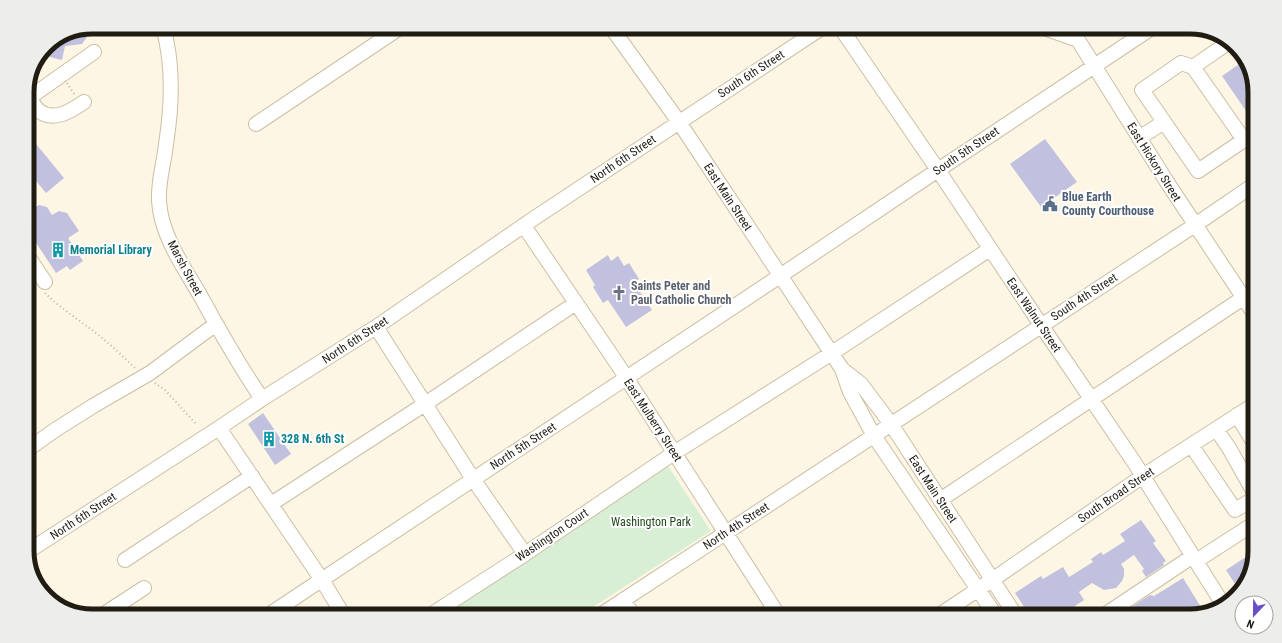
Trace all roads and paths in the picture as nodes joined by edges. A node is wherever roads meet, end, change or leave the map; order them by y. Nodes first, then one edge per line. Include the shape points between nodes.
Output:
1 (165, 34) edge
2 (388, 34) edge
3 (616, 34) edge
4 (812, 34) edge
5 (845, 34) edge
6 (1080, 34) edge
7 (1142, 34) edge
8 (1224, 45) edge
9 (94, 52) dead end
10 (1094, 66) junction
11 (1193, 67) junction
12 (62, 75) junction
13 (34, 94) edge
14 (84, 102) joint
15 (34, 104) edge
16 (679, 122) junction
17 (1164, 122) junction
18 (256, 124) dead end
19 (1139, 138) junction
20 (938, 170) junction
21 (1248, 189) edge
22 (1194, 225) junction
23 (524, 226) junction
24 (990, 249) junction
25 (34, 268) edge
26 (780, 276) junction
27 (44, 286) joint
28 (1248, 293) edge
29 (1248, 295) edge
30 (576, 303) junction
31 (216, 324) junction
32 (1041, 325) junction
33 (376, 327) junction
34 (832, 353) junction
35 (842, 369) junction
36 (145, 376) junction
37 (626, 378) junction
38 (262, 399) junction
39 (1091, 399) junction
40 (425, 404) junction
41 (1248, 408) edge
42 (1237, 415) junction
43 (891, 424) junction
44 (197, 426) dead end
45 (219, 428) junction
46 (1216, 429) junction
47 (1248, 433) edge
48 (874, 436) junction
49 (34, 445) edge
50 (1191, 445) junction
51 (674, 453) junction
52 (252, 476) junction
53 (1143, 476) junction
54 (473, 479) junction
55 (1248, 482) edge
56 (940, 500) junction
57 (1248, 502) edge
58 (271, 504) junction
59 (1248, 527) edge
60 (726, 533) junction
61 (34, 547) edge
62 (525, 554) junction
63 (1195, 559) junction
64 (125, 560) dead end
65 (322, 580) junction
66 (992, 580) junction
67 (144, 588) dead end
68 (978, 589) junction
69 (623, 600) junction
70 (1220, 600) edge
71 (112, 609) edge
72 (277, 609) edge
73 (337, 609) edge
74 (440, 609) edge
75 (610, 609) edge
76 (629, 609) edge
77 (774, 609) edge
78 (948, 609) edge
79 (991, 609) edge
80 (1011, 609) edge
81 (1119, 609) edge

1 - 31 street, Marsh Street via 170,68 171,104 159,182 160,203 171,243
2 - 18 street
3 - 16 street, East Main Street
4 - 16 street, South 6th Street
5 - 20 street, East Walnut Street
6 - 10 street, East Hickory Street
7 - 10 street, South 5th Street
8 - 11 street
9 - 12 street
10 - 19 street, East Hickory Street
10 - 20 street, South 5th Street
11 - 17 street via 1181,63 1142,90
11 - 17 street via 1244,140 1198,171
12 - 13 street
12 - 14 path via 74,94 78,94
14 - 15 street via 72,111 58,116 40,111
16 - 23 street, North 6th Street
16 - 26 street, East Main Street
17 - 19 street
19 - 22 street, East Hickory Street
20 - 24 street, East Walnut Street
20 - 26 street, South 5th Street
21 - 22 street, South 4th Street
22 - 28 street, East Hickory Street
22 - 32 street, South 4th Street
23 - 30 street, East Mulberry Street
23 - 33 street, North 6th Street
24 - 32 street, East Walnut Street
24 - 34 street, Washington Court
25 - 27 street
26 - 34 street, East Main Street
26 - 37 street, North 5th Street
27 - 36 path via 51,299 108,343
29 - 39 street
30 - 37 street, East Mulberry Street
30 - 40 street
31 - 36 street
31 - 38 street, Marsh Street
32 - 39 street, East Walnut Street
32 - 43 street, South 4th Street
33 - 38 street, North 6th Street
33 - 40 street
34 - 35 street, East Main Street
34 - 51 street, Washington Court
35 - 43 street, East Main Street via 861,384
35 - 48 street, East Main Street via 850,392
36 - 44 path via 165,390
36 - 49 street
37 - 51 street, East Mulberry Street
37 - 54 street, North 5th Street
38 - 45 street, North 6th Street
39 - 53 street, East Walnut Street
39 - 56 street
40 - 54 street
40 - 58 street
41 - 42 street, South Broad Street
42 - 46 street, South Broad Street
42 - 47 street
43 - 48 street, South 4th Street
43 - 56 street, East Main Street
45 - 52 street
45 - 61 street, North 6th Street
46 - 50 street, South Broad Street
46 - 55 street
48 - 60 street, North 4th Street
48 - 68 street, East Main Street
50 - 53 street, South Broad Street
50 - 57 street via 1235,510
51 - 60 street, East Mulberry Street
51 - 62 street, Washington Court
52 - 58 street
52 - 64 street
53 - 63 street, East Walnut Street
53 - 66 street, South Broad Street
54 - 62 street
54 - 65 street, North 5th Street
56 - 66 street, East Main Street
58 - 65 street
59 - 63 street
60 - 69 street, North 4th Street
60 - 77 street, East Mulberry Street
62 - 74 street, Washington Court
63 - 70 street, East Walnut Street
63 - 81 street
65 - 72 street, North 5th Street
65 - 73 street
66 - 68 street, South Broad Street
66 - 80 street, East Main Street
67 - 71 street
68 - 78 street, South Broad Street
68 - 79 street, East Main Street
69 - 75 street, North 4th Street
69 - 76 street

